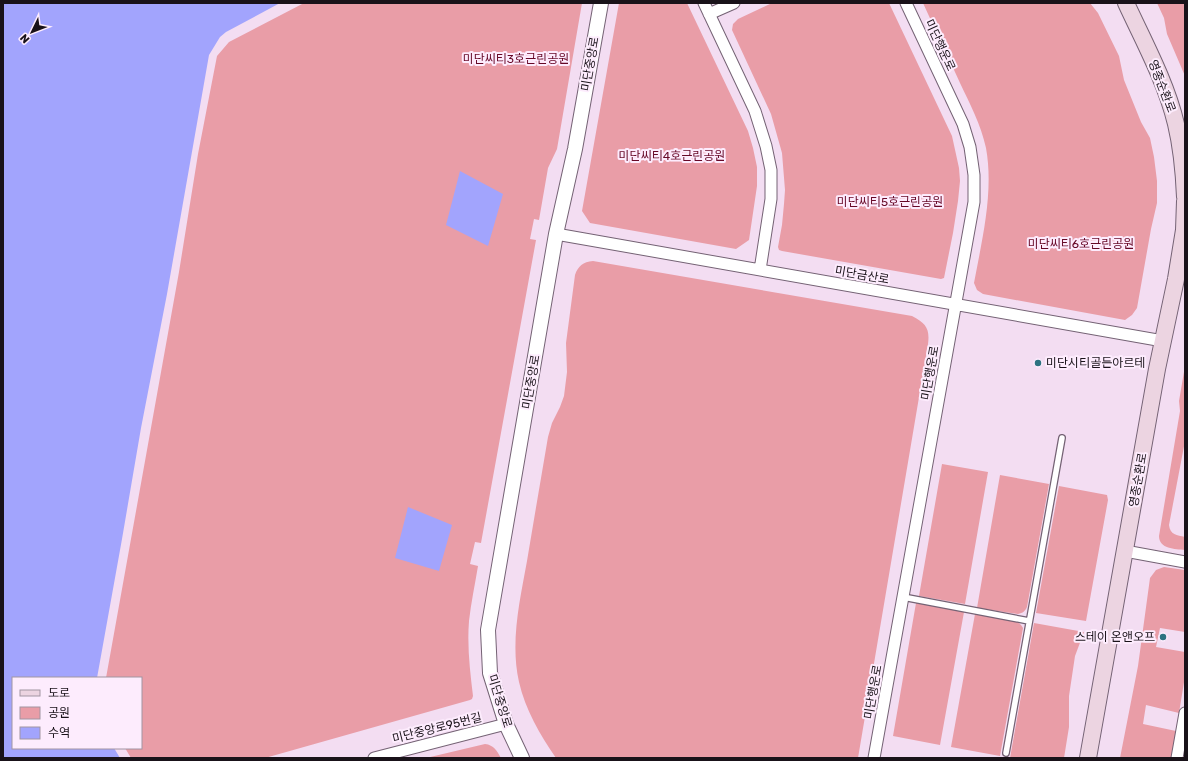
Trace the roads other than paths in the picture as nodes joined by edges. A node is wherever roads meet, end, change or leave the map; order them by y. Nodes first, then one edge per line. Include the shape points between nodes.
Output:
1 (601, 3) edge
2 (704, 3) edge
3 (734, 3) edge
4 (906, 3) edge
5 (1126, 3) edge
6 (709, 14) junction
7 (1185, 197) edge
8 (1185, 201) edge
9 (556, 234) junction
10 (760, 270) junction
11 (955, 305) junction
12 (1163, 341) junction
13 (1062, 438) dead end
14 (1125, 551) junction
15 (1185, 562) edge
16 (902, 598) junction
17 (1029, 621) junction
18 (1185, 716) edge
19 (506, 724) junction
20 (1006, 753) dead end
21 (374, 758) edge
22 (522, 758) edge
23 (874, 758) edge
24 (1088, 758) edge
25 (1177, 758) edge

1 - 9 street, 미단중앙로 via 576,149
2 - 6 street
3 - 6 street
4 - 11 street, 미단행운로 via 963,124 970,147 974,202
5 - 7 main road, 영종순환로 via 1158,72 1176,123 1184,168
6 - 10 street via 755,112 768,154 771,198
8 - 12 main road, 영종순환로 via 1184,230
9 - 10 street, 미단금산로
9 - 19 street, 미단중앙로 via 488,630 490,673
10 - 11 street, 미단금산로
11 - 12 street, 미단금산로
11 - 16 street, 미단행운로
12 - 14 main road, 영종순환로
13 - 17 lane
14 - 15 street
14 - 24 main road, 영종순환로
16 - 17 lane
16 - 23 street, 미단행운로
17 - 20 lane
18 - 25 street
19 - 21 street, 미단중앙로95번길
19 - 22 street, 미단중앙로

